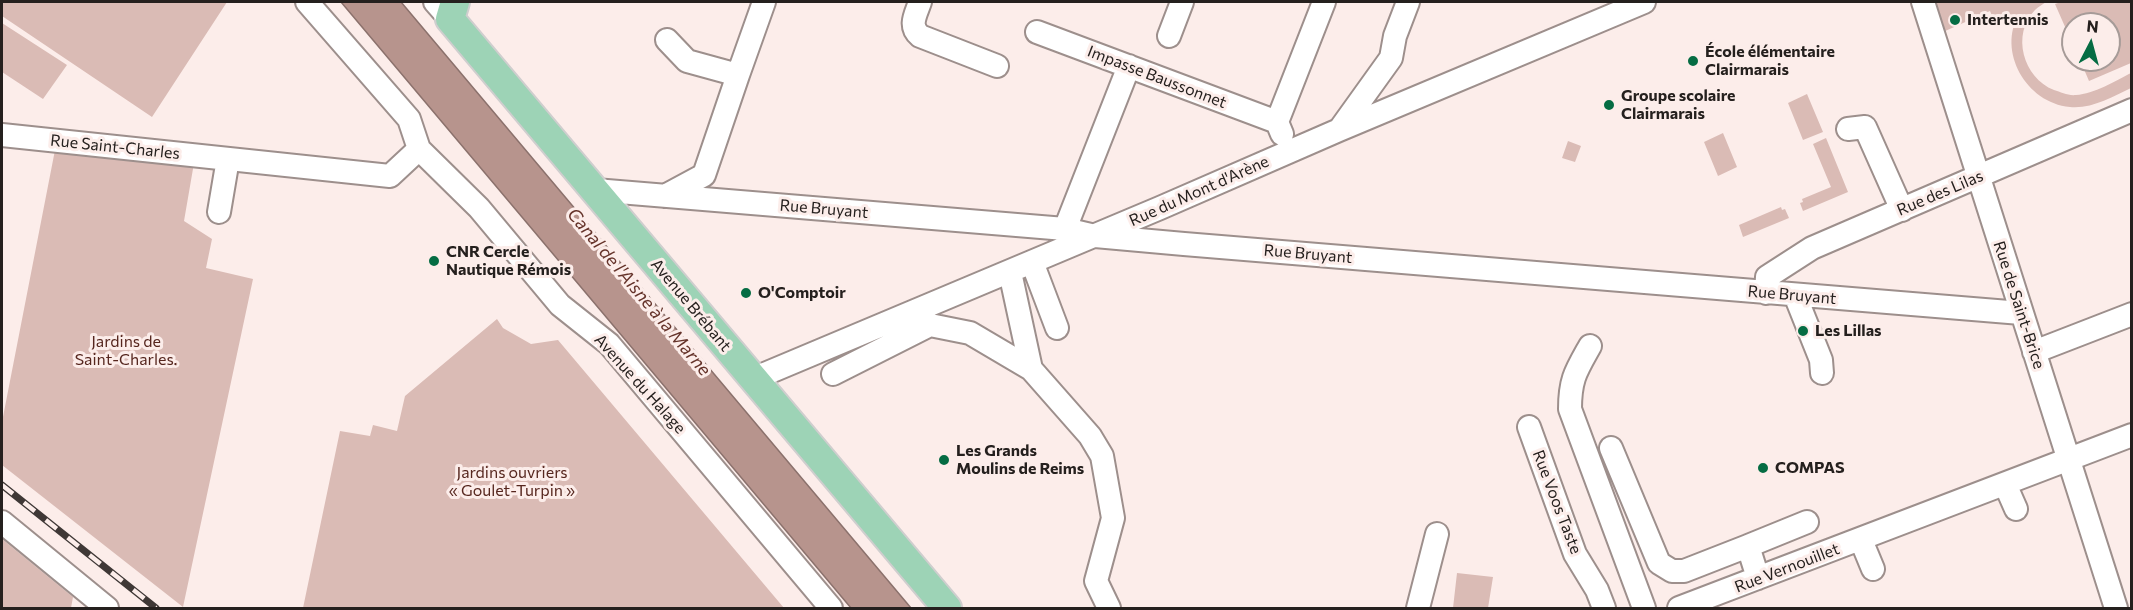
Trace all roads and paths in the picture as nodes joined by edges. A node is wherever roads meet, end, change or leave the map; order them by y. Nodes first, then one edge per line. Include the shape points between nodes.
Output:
1 (307, 2) edge
2 (764, 2) edge
3 (920, 2) edge
4 (1182, 2) edge
5 (1324, 2) edge
6 (1408, 2) edge
7 (1923, 2) edge
8 (1634, 3) edge
9 (447, 7) edge
10 (1037, 32) dead end
11 (1169, 36) dead end
12 (667, 40) dead end
13 (997, 66) dead end
14 (1129, 66) junction
15 (738, 75) junction
16 (2132, 110) edge
17 (1277, 122) junction
18 (1848, 129) dead end
19 (1339, 130) junction
20 (2, 135) edge
21 (427, 150) junction
22 (1289, 152) junction
23 (228, 159) junction
24 (1978, 177) junction
25 (595, 190) junction
26 (665, 196) junction
27 (1160, 208) junction
28 (1902, 210) junction
29 (219, 212) dead end
30 (1065, 229) junction
31 (1095, 236) junction
32 (1184, 244) junction
33 (1032, 262) junction
34 (1010, 272) junction
35 (1766, 293) junction
36 (1795, 295) junction
37 (2021, 313) junction
38 (2132, 314) edge
39 (1057, 328) dead end
40 (1590, 346) dead end
41 (2034, 352) junction
42 (1030, 369) junction
43 (1822, 373) dead end
44 (833, 374) dead end
45 (753, 379) junction
46 (1529, 427) dead end
47 (2132, 435) edge
48 (1611, 448) dead end
49 (2070, 460) junction
50 (2005, 484) junction
51 (2016, 509) dead end
52 (2, 522) edge
53 (1807, 522) dead end
54 (1437, 534) dead end
55 (1861, 540) junction
56 (1748, 546) junction
57 (1873, 569) dead end
58 (1758, 578) junction
59 (107, 609) edge
60 (831, 609) edge
61 (947, 609) edge
62 (1109, 609) edge
63 (1418, 609) edge
64 (1604, 609) edge
65 (1644, 609) edge
66 (1679, 609) edge
67 (2116, 609) edge

1 - 21 street, Avenue du Halage via 409,119
2 - 15 street
3 - 13 street via 913,23 915,32
4 - 11 street
5 - 17 street
6 - 19 street via 1391,58
7 - 24 street, Rue de Saint-Brice
8 - 19 street, Rue du Mont d'Arène
9 - 25 main road, Avenue Brébant
10 - 14 street, Impasse Baussonnet
12 - 15 street via 687,61
14 - 17 street, Impasse Baussonnet
14 - 30 street
15 - 26 street via 704,175
16 - 24 street, Rue des Lilas
17 - 22 street
18 - 28 street via 1865,127
19 - 22 street, Rue du Mont d'Arène
20 - 23 street, Rue Saint-Charles
21 - 23 street, Rue Saint-Charles via 390,176
21 - 60 street, Avenue du Halage via 560,305 609,344
22 - 27 street, Rue du Mont d'Arène
23 - 29 street
24 - 28 street, Rue des Lilas
24 - 37 street, Rue de Saint-Brice
25 - 26 street, Rue Bruyant
25 - 45 main road, Avenue Brébant
26 - 30 street, Rue Bruyant
27 - 31 street, Rue du Mont d'Arène
27 - 32 street
28 - 35 street, Rue des Lilas via 1812,248 1767,277
30 - 31 street, Rue Bruyant
31 - 32 street, Rue Bruyant
31 - 33 street, Rue du Mont d'Arène
32 - 35 street, Rue Bruyant
33 - 34 street, Rue du Mont d'Arène
33 - 39 street
34 - 42 street
34 - 45 street, Rue du Mont d'Arène
35 - 36 street, Rue Bruyant
36 - 37 street, Rue Bruyant
36 - 43 street via 1821,360
37 - 41 street, Rue de Saint-Brice
38 - 41 street
40 - 65 street via 1572,378 1570,409
41 - 49 street, Rue de Saint-Brice
42 - 44 street via 970,333 930,325
42 - 62 street via 1090,436 1102,456 1113,518 1096,581
45 - 61 main road, Avenue Brébant
46 - 64 street, Rue Voos Taste via 1575,554
47 - 49 street, Rue Vernouillet
48 - 56 street via 1659,563 1672,571 1684,571
49 - 50 street, Rue Vernouillet
49 - 67 street, Rue de Saint-Brice
50 - 51 street
50 - 55 street, Rue Vernouillet
52 - 59 street
53 - 56 street
54 - 63 street
55 - 57 street, Rue Vernouillet
55 - 58 street, Rue Vernouillet
56 - 58 street
58 - 66 street, Rue Vernouillet

